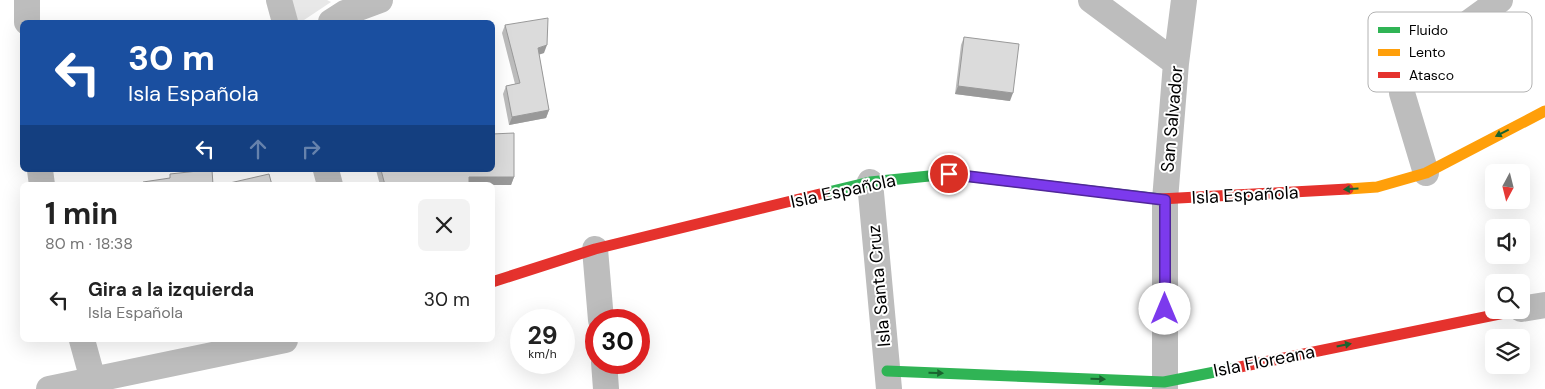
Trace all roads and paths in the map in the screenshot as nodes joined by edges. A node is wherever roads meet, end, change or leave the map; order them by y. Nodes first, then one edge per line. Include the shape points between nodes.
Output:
1 (27, 0) edge
2 (279, 0) edge
3 (380, 0) edge
4 (1092, 0) edge
5 (1184, 0) edge
6 (1500, 0) edge
7 (1483, 12) edge
8 (27, 20) edge
9 (284, 20) edge
10 (334, 20) edge
11 (1176, 63) junction
12 (1402, 92) edge
13 (1545, 111) edge
14 (1426, 173) junction
15 (870, 182) junction
16 (1165, 200) junction
17 (595, 249) junction
18 (495, 281) edge
19 (1545, 305) edge
20 (1530, 308) edge
21 (600, 309) edge
22 (1485, 317) edge
23 (83, 342) edge
24 (275, 342) edge
25 (605, 374) edge
26 (93, 380) junction
27 (888, 380) edge
28 (1165, 385) edge
29 (50, 389) edge
30 (606, 389) edge

1 - 8 street
2 - 9 street
3 - 10 street
4 - 11 street
5 - 11 street, San Salvador
6 - 7 street
11 - 16 street, San Salvador
12 - 14 street
13 -> 14 street, Isla Española
14 -> 16 street, Isla Española via 1376,187
15 - 16 street, Isla Española via 949,174
15 - 17 street, Isla Española
15 - 27 street, Isla Santa Cruz
16 - 28 street, San Salvador
17 - 18 street, Isla Española
17 - 21 street
19 - 20 street, Isla Floreana
28 -> 22 street, Isla Floreana
23 - 26 street
24 - 26 street
25 - 30 street
26 - 29 street
27 -> 28 street, Isla Floreana

